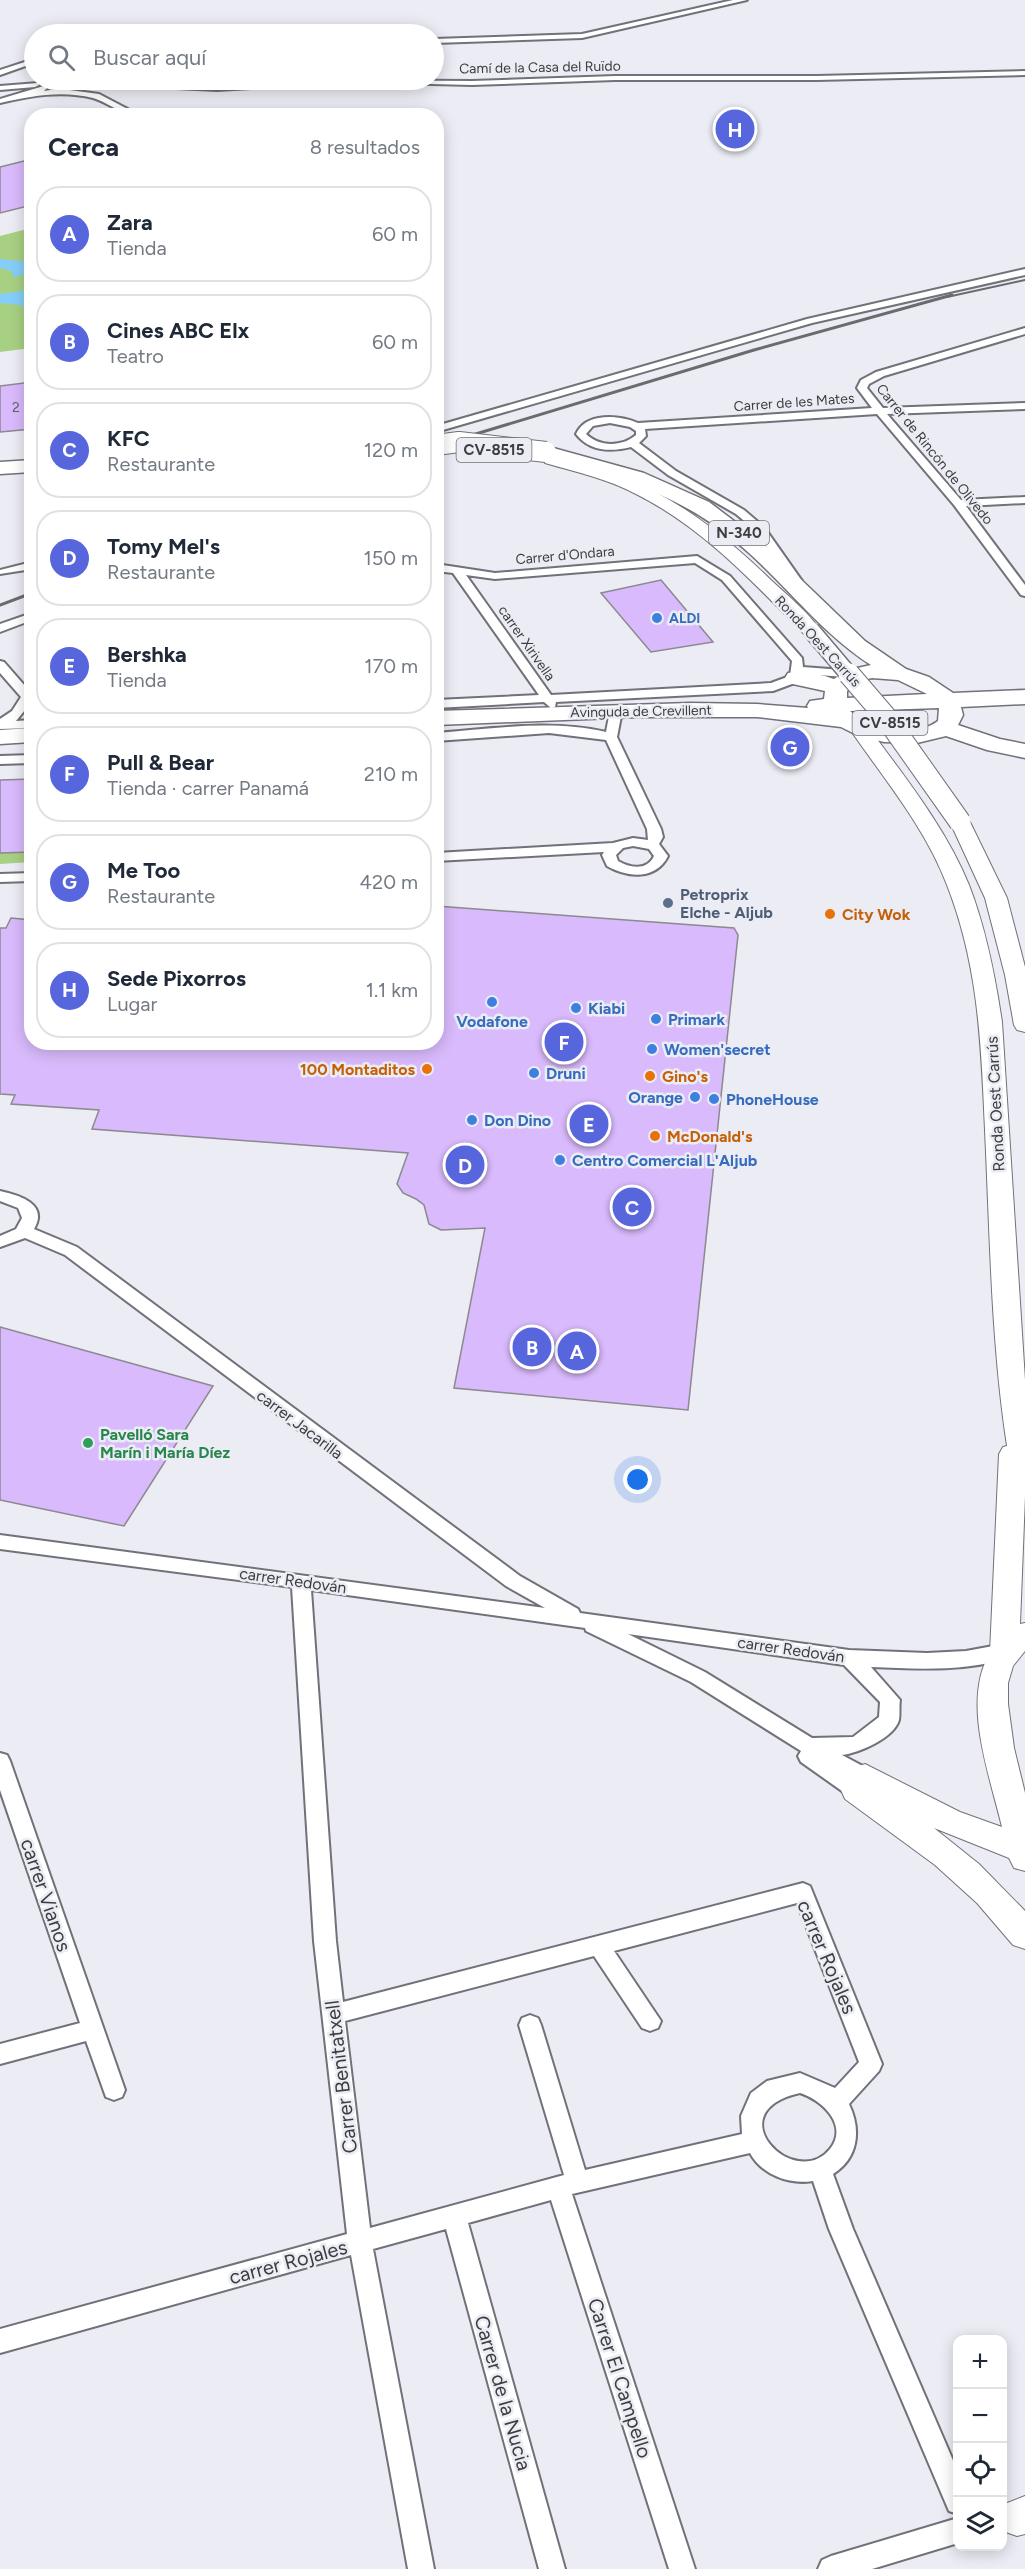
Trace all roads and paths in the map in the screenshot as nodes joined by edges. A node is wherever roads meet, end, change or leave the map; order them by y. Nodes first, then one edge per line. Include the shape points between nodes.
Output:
1 (743, 0) edge
2 (444, 41) edge
3 (24, 65) edge
4 (1025, 73) edge
5 (0, 74) edge
6 (444, 82) edge
7 (24, 85) edge
8 (0, 87) edge
9 (56, 90) edge
10 (63, 90) edge
11 (38, 92) joint
12 (0, 101) edge
13 (121, 108) edge
14 (1025, 272) edge
15 (1025, 331) edge
16 (1025, 406) edge
17 (1025, 414) edge
18 (883, 415) junction
19 (444, 427) edge
20 (444, 444) edge
21 (548, 456) junction
22 (24, 466) edge
23 (0, 468) edge
24 (1025, 500) edge
25 (958, 504) junction
26 (24, 567) edge
27 (444, 568) edge
28 (457, 570) junction
29 (1, 572) edge
30 (495, 576) junction
31 (471, 591) junction
32 (803, 591) junction
33 (1025, 593) edge
34 (24, 619) edge
35 (0, 628) edge
36 (0, 665) edge
37 (797, 674) junction
38 (856, 675) junction
39 (906, 675) junction
40 (1025, 682) edge
41 (24, 693) edge
42 (1025, 697) edge
43 (949, 701) junction
44 (444, 704) edge
45 (24, 706) edge
46 (552, 706) junction
47 (616, 711) junction
48 (844, 711) junction
49 (444, 717) edge
50 (0, 724) edge
51 (24, 724) edge
52 (944, 728) junction
53 (24, 736) edge
54 (444, 736) edge
55 (0, 737) edge
56 (611, 737) junction
57 (1025, 751) edge
58 (24, 759) edge
59 (0, 760) edge
60 (650, 825) junction
61 (633, 842) junction
62 (651, 845) junction
63 (614, 847) junction
64 (556, 851) junction
65 (444, 857) edge
66 (612, 863) junction
67 (24, 877) edge
68 (0, 878) edge
69 (1025, 1025) edge
70 (0, 1196) edge
71 (23, 1231) junction
72 (1, 1243) edge
73 (1014, 1405) junction
74 (1025, 1475) edge
75 (3, 1543) edge
76 (302, 1581) junction
77 (578, 1618) junction
78 (1015, 1643) edge
79 (849, 1658) junction
80 (698, 1677) junction
81 (997, 1738) junction
82 (809, 1746) junction
83 (0, 1761) edge
84 (860, 1783) junction
85 (1025, 1786) edge
86 (1024, 1853) edge
87 (1025, 1935) edge
88 (599, 1946) junction
89 (334, 2014) junction
90 (650, 2021) dead end
91 (530, 2025) dead end
92 (93, 2029) junction
93 (0, 2054) edge
94 (114, 2091) dead end
95 (836, 2103) junction
96 (754, 2142) junction
97 (820, 2169) junction
98 (567, 2185) junction
99 (454, 2216) junction
100 (360, 2242) junction
101 (0, 2342) edge
102 (955, 2497) edge
103 (953, 2531) edge
104 (421, 2569) edge
105 (552, 2569) edge
106 (682, 2569) edge
107 (831, 2569) edge

1 - 2 street via 582,36
3 - 5 street
4 - 6 street, Camí de la Casa del Ruïdo
7 - 8 street
9 - 11 street
10 - 13 street via 96,96
11 - 12 street
14 - 19 street via 810,321
15 - 18 street, Carrer de Rincón de Olivedo via 864,382 862,388
16 - 18 street, Carrer de les Mates
17 - 18 street, Carrer de les Mates
18 - 25 street, Carrer de Rincón de Olivedo
18 - 32 street, Carrer de les Mates via 637,435 672,472 740,512 760,529
20 - 21 highway, Ronda Oest Carrús / N-340, bridge via 459,442
21 - 32 highway, Ronda Oest Carrús / N-340 via 640,478 691,501 720,517 750,541
21 - 69 main road, Ronda Oest Carrús / CV-8515, bridge via 640,490 715,536 811,630 885,716 960,822 996,898
22 - 23 highway
24 - 25 street
25 - 33 street, Carrer de Rincón de Olivedo
26 - 29 street
27 - 28 street, Carrer d'Ondara
28 - 30 street, Carrer d'Ondara
28 - 31 street, carrer Xirivella
30 - 31 street
30 - 37 street, Carrer d'Ondara via 697,560 726,578 798,661
31 - 46 street, carrer Xirivella
32 - 39 highway, Ronda Oest Carrús / N-340 via 853,641
34 - 35 street
36 - 41 street
37 - 38 street
37 - 46 street, Avinguda de Crevillent via 773,687
37 - 48 highway via 819,681
38 - 39 highway via 872,671
38 - 48 highway
39 - 40 highway
39 - 43 highway, Ronda Oest Carrús
42 - 43 highway
43 - 48 highway
43 - 52 highway via 952,711
44 - 46 street, Avinguda de Crevillent
45 - 50 street
46 - 47 highway, Avinguda de Crevillent
46 - 49 highway, Avinguda de Crevillent
47 - 48 highway, Avinguda de Crevillent
47 - 56 street
48 - 52 highway via 888,735 912,737
48 - 73 main road, Ronda Oest Carrús / CV-8515 via 917,807 940,847 958,885 983,966 991,1022
50 - 51 street
52 - 57 highway
53 - 55 highway
54 - 56 street, Avinguda de Crevillent via 562,730 592,731
56 - 60 street
58 - 59 street
60 - 61 street via 645,835
60 - 62 street via 656,837
61 - 62 street
61 - 63 street
62 - 66 street via 661,856 651,868 626,870
63 - 64 street
63 - 66 street via 609,855
64 - 65 street
64 - 66 street
67 - 68 street
70 - 71 street via 18,1199 26,1205 31,1221
71 - 72 street
71 - 77 street, carrer Jacarilla via 71,1251 513,1581
73 - 74 main road, Ronda Oest Carrús / CV-8515
73 - 78 main road, Ronda Oest Carrús
75 - 76 street, carrer Redován
76 - 77 street, carrer Redován
76 - 89 street, Carrer Benitatxell via 325,1941
77 - 79 street, carrer Redován
77 - 80 street, carrer Redován
78 - 79 street, carrer Redován via 972,1659
78 - 81 main road, Ronda Oest Carrús via 996,1673 992,1697
79 - 82 street via 890,1700 889,1720 871,1738 846,1748
80 - 82 street, carrer Redován
80 - 84 street, carrer Redován
81 - 85 main road, Ronda Oest Carrús
81 - 86 main road, Ronda Oest Carrús
82 - 84 street, carrer Redován
83 - 92 street, carrer Vianos
84 - 86 main road
84 - 87 main road via 964,1870
88 - 89 street, carrer Rojales
88 - 90 street
88 - 95 street, carrer Rojales via 804,1892 871,2064
89 - 100 street, Carrer Benitatxell
91 - 98 street
92 - 93 street
92 - 94 street, carrer Vianos
95 - 96 street via 816,2088 800,2083 769,2090 752,2114
95 - 97 street via 846,2123 846,2138 837,2157
96 - 97 street via 775,2164 789,2170
96 - 98 street, carrer Rojales
97 - 102 street
98 - 99 street, carrer Rojales
98 - 106 street, Carrer El Campello
99 - 100 street, carrer Rojales
99 - 105 street, Carrer de la Nucia
100 - 101 street, carrer Rojales
100 - 104 street, Carrer Benitatxell
103 - 107 street

